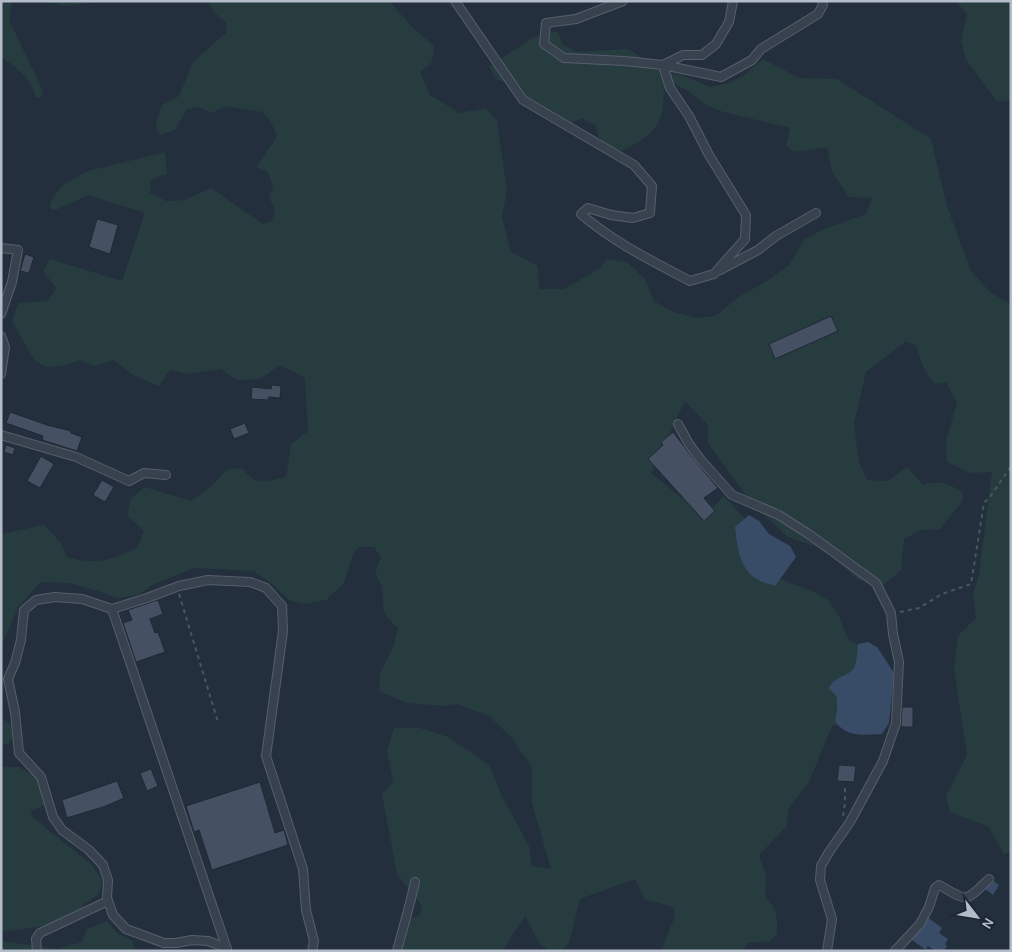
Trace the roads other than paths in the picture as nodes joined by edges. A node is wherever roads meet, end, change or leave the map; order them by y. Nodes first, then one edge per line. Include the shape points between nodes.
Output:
1 (456, 1) edge
2 (623, 1) edge
3 (733, 1) edge
4 (822, 1) edge
5 (663, 65) junction
6 (816, 213) dead end
7 (1, 248) edge
8 (714, 274) junction
9 (1, 314) edge
10 (1, 336) edge
11 (1, 374) edge
12 (678, 424) dead end
13 (1, 435) edge
14 (166, 475) dead end
15 (112, 609) junction
16 (989, 879) dead end
17 (415, 882) dead end
18 (108, 901) junction
19 (227, 949) edge
20 (37, 951) edge
21 (312, 951) edge
22 (397, 951) edge
23 (827, 951) edge
24 (895, 951) edge

1 - 8 street via 523,100 634,164 652,186 650,213 633,218 588,208 581,214 598,229 641,256 690,281
2 - 5 street via 576,19 546,23 544,44 564,58
3 - 5 street via 729,22 716,44 702,55 683,55
4 - 5 street via 818,14 761,49 752,60 721,77
5 - 8 street via 670,88 746,215 745,239
6 - 8 street
7 - 9 street via 18,250
10 - 11 street via 5,347
12 - 23 street via 700,459 732,495 779,515 876,583 891,613 899,662 896,723 883,761 850,822 821,866 820,880 832,919
13 - 14 street via 76,457 129,481 144,473
15 - 18 street via 82,599 55,597 36,600 24,610 21,640 8,679 19,753 41,777 53,817 62,830 103,865 108,880
15 - 19 street
15 - 21 street via 177,586 208,580 250,582 266,588 282,606 283,631 266,756 303,869 306,910 314,941
16 - 24 street via 970,897 962,898 939,885 935,888 920,924
17 - 22 street
18 - 19 street via 113,915 126,929 164,943 208,941
18 - 20 street via 40,933 36,939

